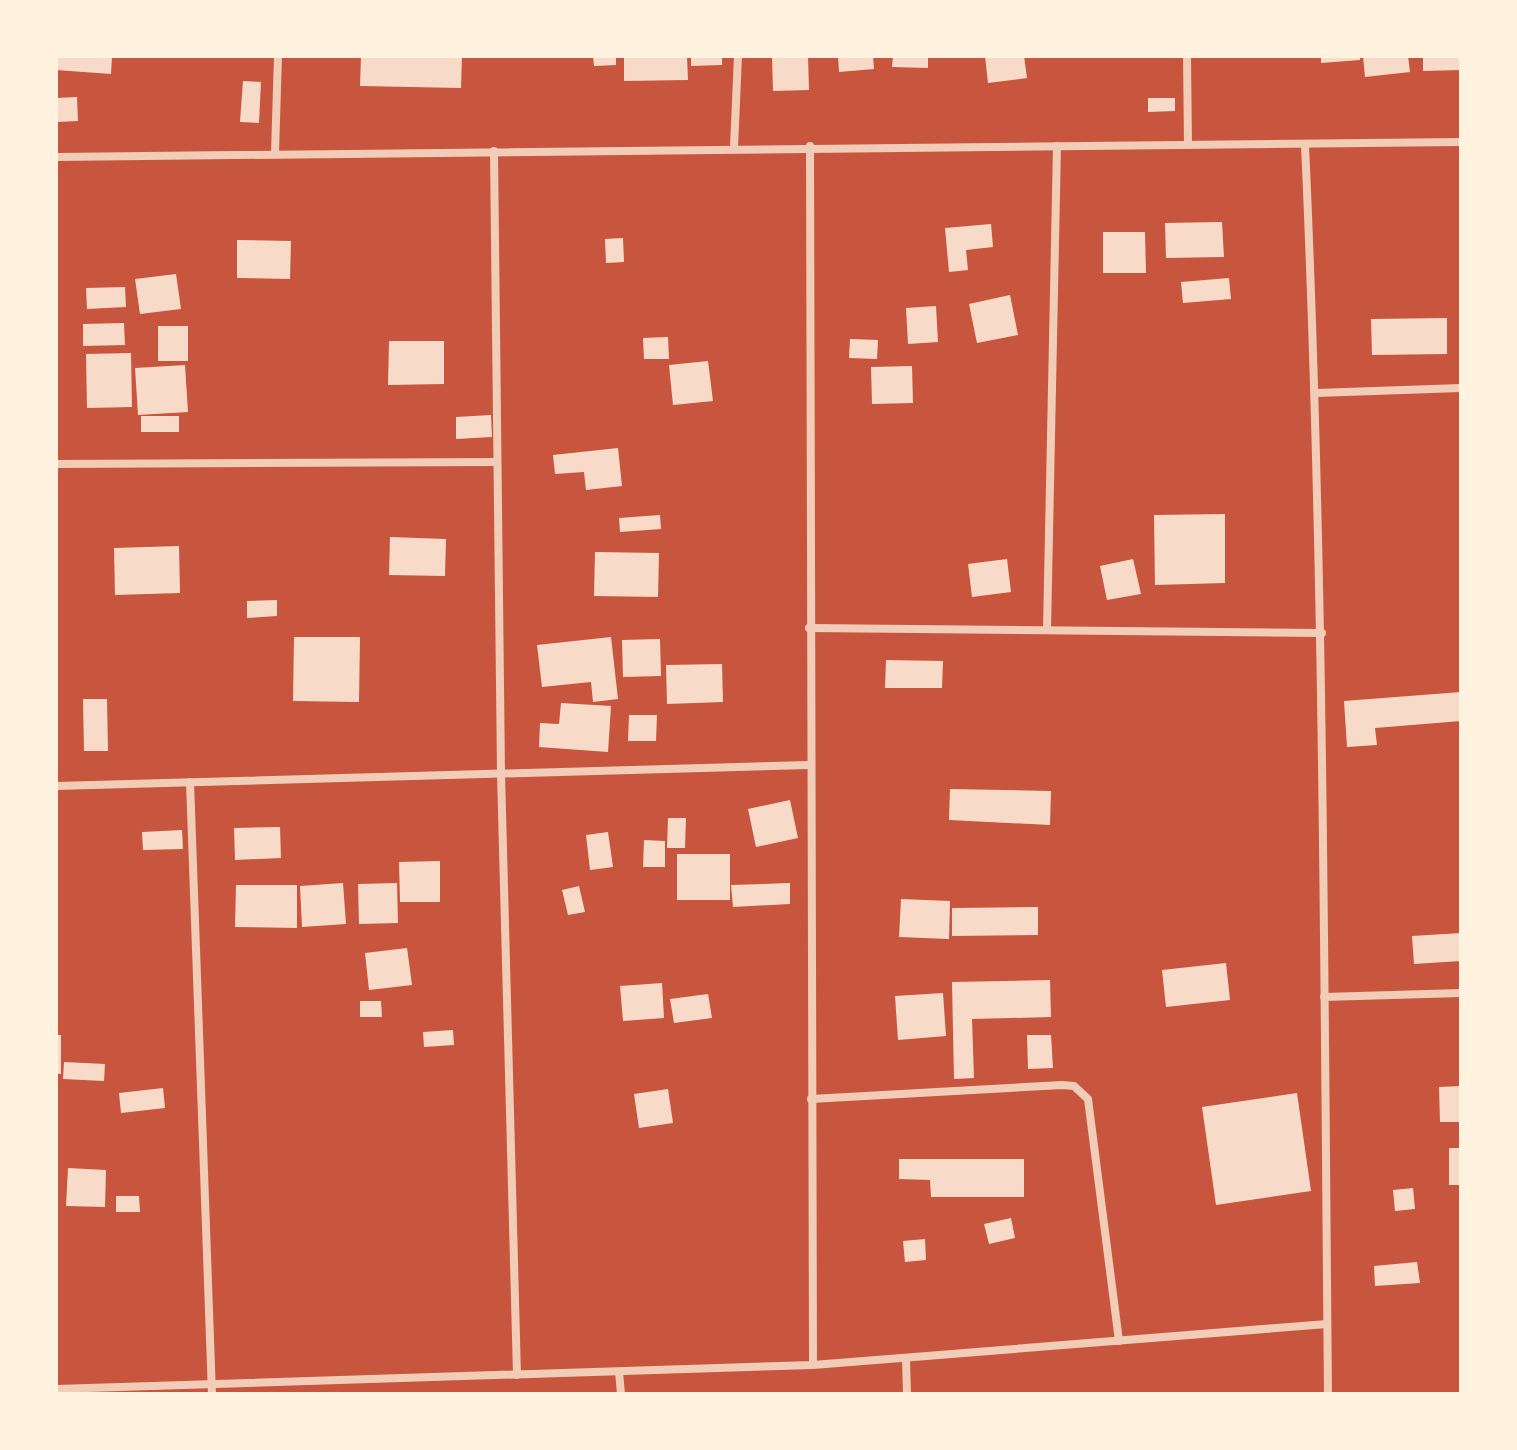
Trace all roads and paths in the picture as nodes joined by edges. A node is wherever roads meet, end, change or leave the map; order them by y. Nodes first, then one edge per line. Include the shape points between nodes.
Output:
1 (278, 56) edge
2 (738, 56) edge
3 (1187, 56) edge
4 (1461, 142) edge
5 (1188, 145) junction
6 (1305, 145) junction
7 (810, 146) junction
8 (1057, 146) junction
9 (734, 147) junction
10 (494, 151) junction
11 (275, 153) junction
12 (56, 157) edge
13 (1461, 388) edge
14 (1316, 393) junction
15 (497, 462) junction
16 (56, 464) edge
17 (809, 628) junction
18 (1047, 630) junction
19 (1322, 633) junction
20 (809, 765) junction
21 (501, 774) junction
22 (190, 782) junction
23 (56, 786) edge
24 (1461, 993) edge
25 (1324, 997) junction
26 (811, 1099) junction
27 (1327, 1324) junction
28 (1119, 1341) junction
29 (906, 1359) junction
30 (813, 1365) junction
31 (619, 1372) junction
32 (517, 1375) junction
33 (56, 1389) edge
34 (212, 1390) edge
35 (621, 1394) edge
36 (907, 1394) edge
37 (1328, 1394) edge

1 - 11 street
2 - 9 street
3 - 5 street
4 - 6 street
5 - 6 street
5 - 8 street
6 - 14 street
7 - 8 street
7 - 9 street
7 - 17 street
8 - 18 street
9 - 10 street
10 - 11 street
10 - 15 street
11 - 12 street
13 - 14 street
14 - 19 street
15 - 16 street
15 - 21 street
17 - 18 street
17 - 20 street
18 - 19 street
19 - 25 street
20 - 21 street
20 - 26 street
21 - 22 street
21 - 32 street
22 - 23 street
22 - 34 street
24 - 25 street
25 - 27 street
26 - 28 street via 1062,1085 1082,1091 1088,1099
26 - 30 street
27 - 28 street
27 - 37 street
28 - 29 street
29 - 30 street
29 - 36 street
30 - 31 street
31 - 32 street
31 - 35 street
32 - 34 street
33 - 34 street

